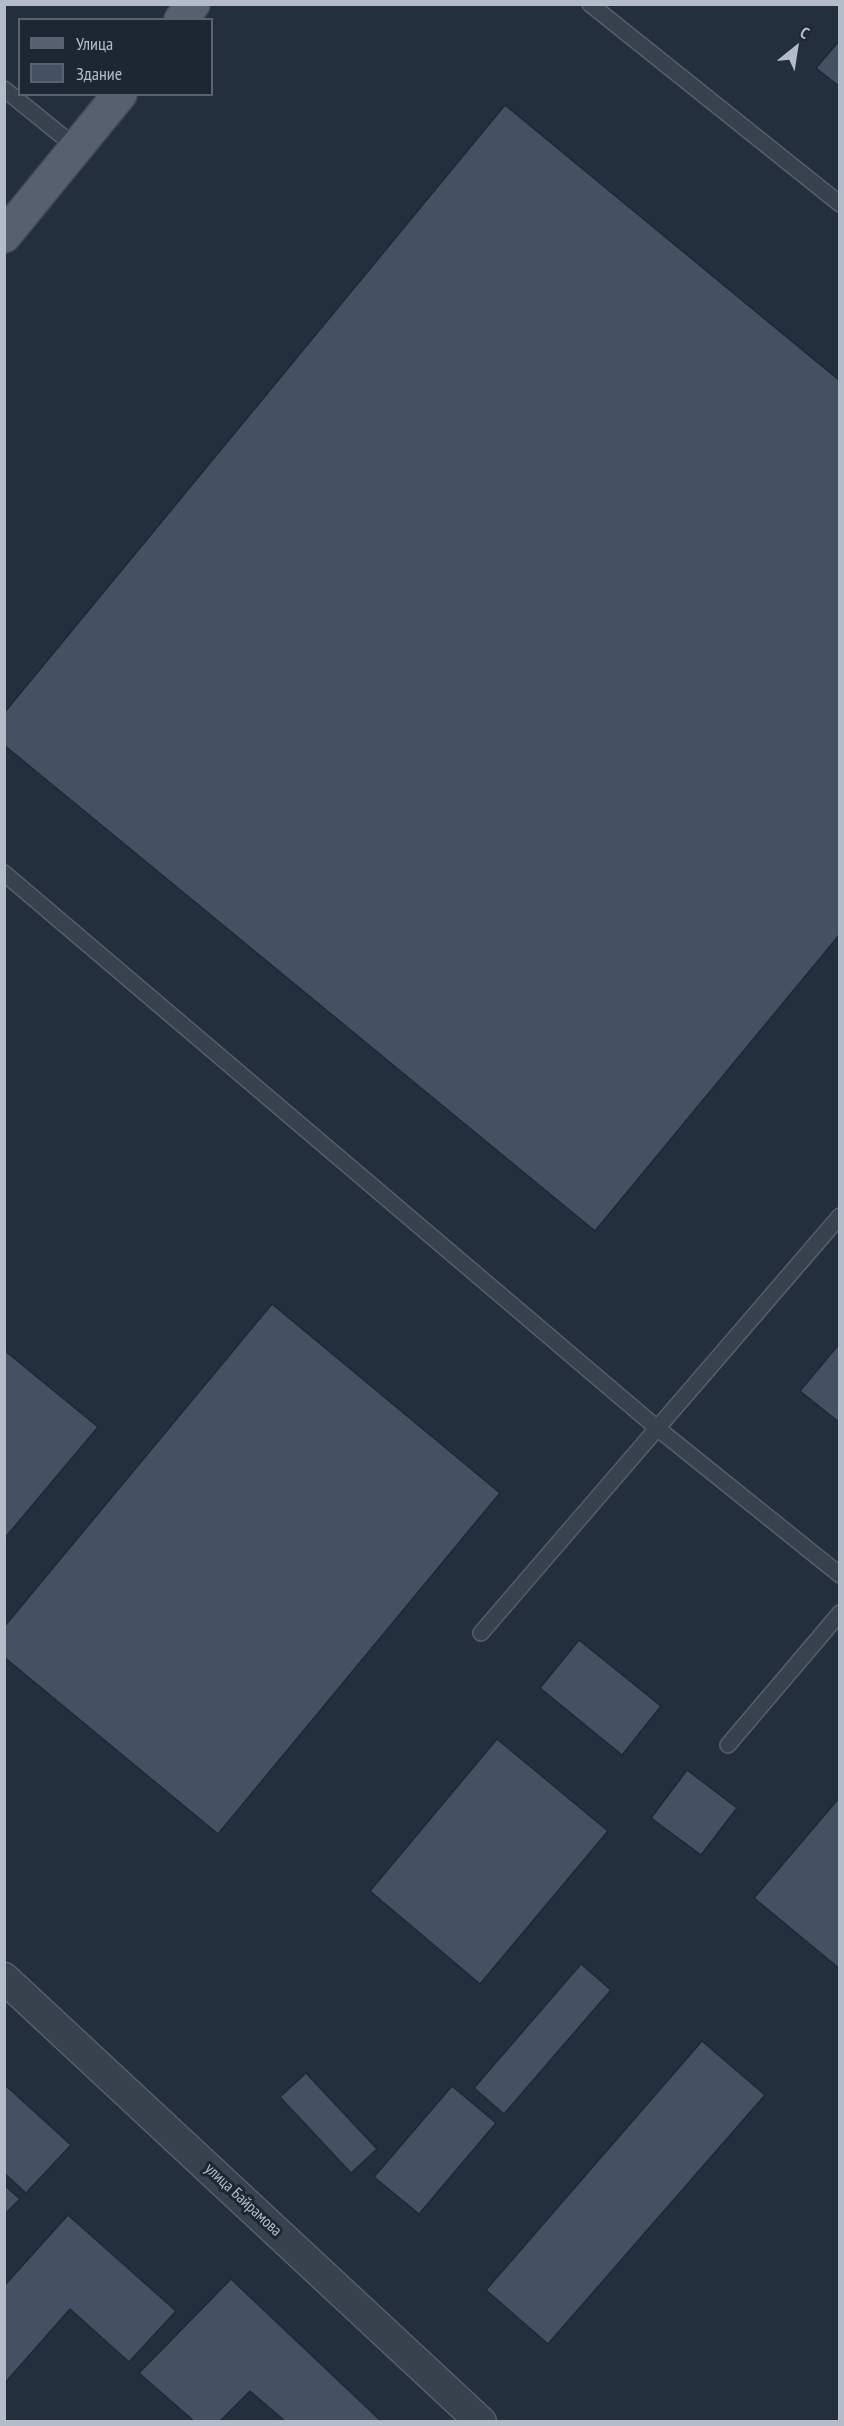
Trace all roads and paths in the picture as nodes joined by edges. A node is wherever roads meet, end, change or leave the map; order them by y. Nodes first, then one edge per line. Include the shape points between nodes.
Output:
1 (193, 4) edge
2 (590, 4) edge
3 (182, 18) edge
4 (4, 89) edge
5 (118, 96) edge
6 (77, 148) junction
7 (840, 204) edge
8 (4, 236) edge
9 (4, 873) edge
10 (840, 1216) edge
11 (657, 1428) junction
12 (840, 1575) edge
13 (840, 1613) edge
14 (481, 1633) dead end
15 (728, 1745) dead end
16 (4, 1978) edge
17 (481, 2421) edge

1 - 3 main road
2 - 7 lane
4 - 6 lane
5 - 6 main road
6 - 8 main road
9 - 11 lane
10 - 11 lane
11 - 12 lane
11 - 14 lane
13 - 15 lane
16 - 17 street, улица Байрамова

